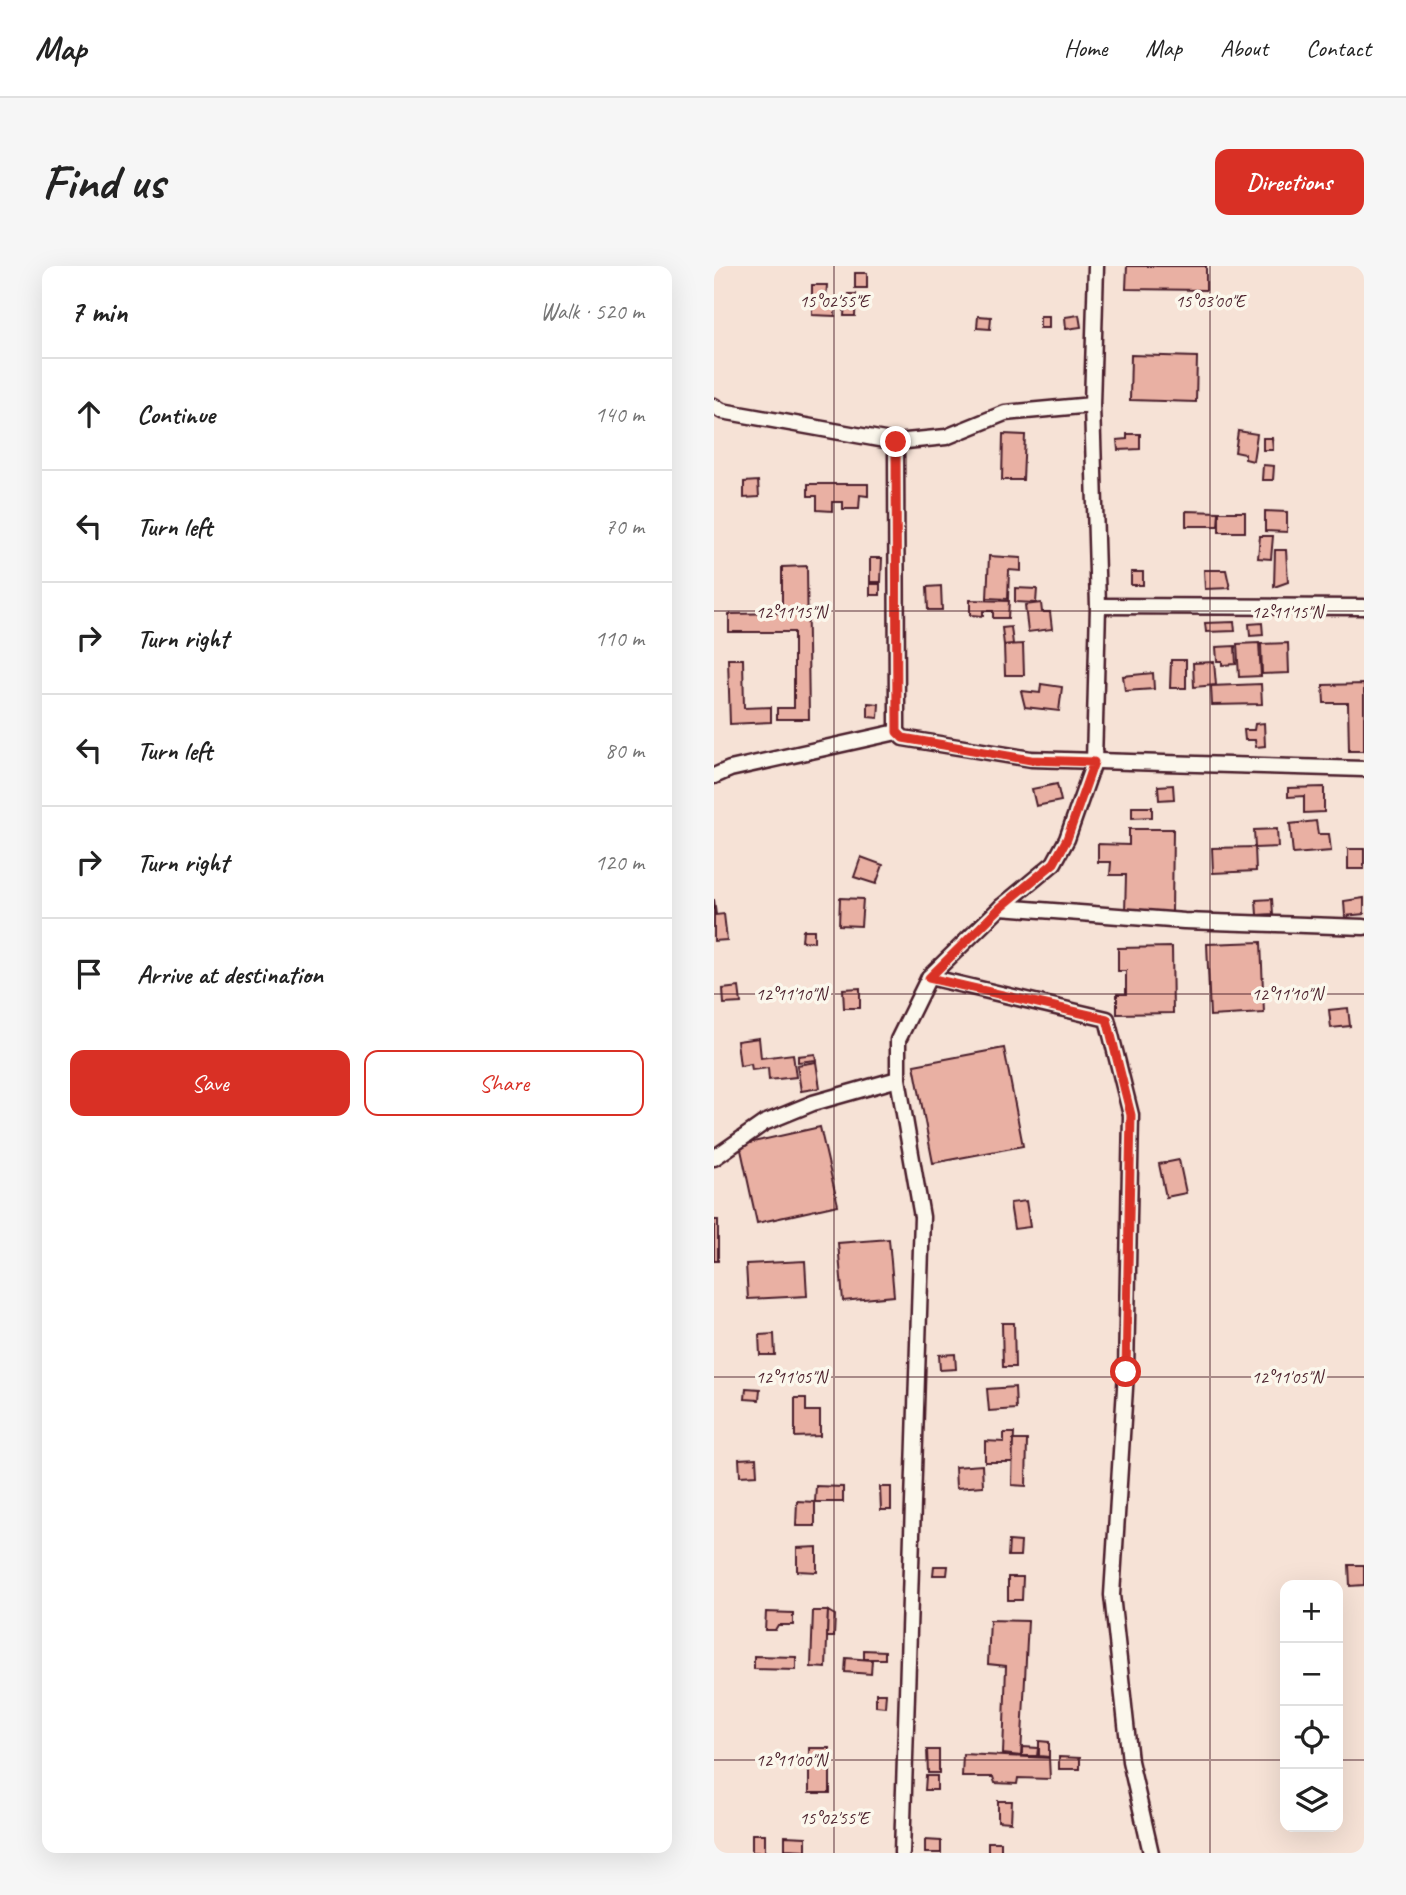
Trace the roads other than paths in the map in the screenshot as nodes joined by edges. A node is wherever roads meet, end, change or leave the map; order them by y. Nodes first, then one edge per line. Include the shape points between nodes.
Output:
1 (1096, 266) edge
2 (1092, 405) junction
3 (714, 407) edge
4 (896, 442) junction
5 (1098, 606) junction
6 (1364, 607) edge
7 (897, 732) junction
8 (1094, 762) junction
9 (1364, 769) edge
10 (714, 776) edge
11 (1001, 907) junction
12 (1364, 927) edge
13 (929, 978) junction
14 (898, 1079) junction
15 (714, 1158) edge
16 (902, 1853) edge
17 (1151, 1853) edge

1 - 2 street
2 - 4 street via 1005,413 946,437
2 - 5 street
3 - 4 street
4 - 7 street
5 - 6 street
5 - 8 street
7 - 8 street via 903,738 1031,760
7 - 10 street
8 - 9 street
8 - 11 street via 1054,863
11 - 12 street via 1184,921
11 - 13 street
13 - 14 street via 898,1040
13 - 17 street via 1107,1019 1131,1115 1126,1372 1112,1595 1130,1761
14 - 15 street via 813,1103 764,1123
14 - 16 street via 922,1217

